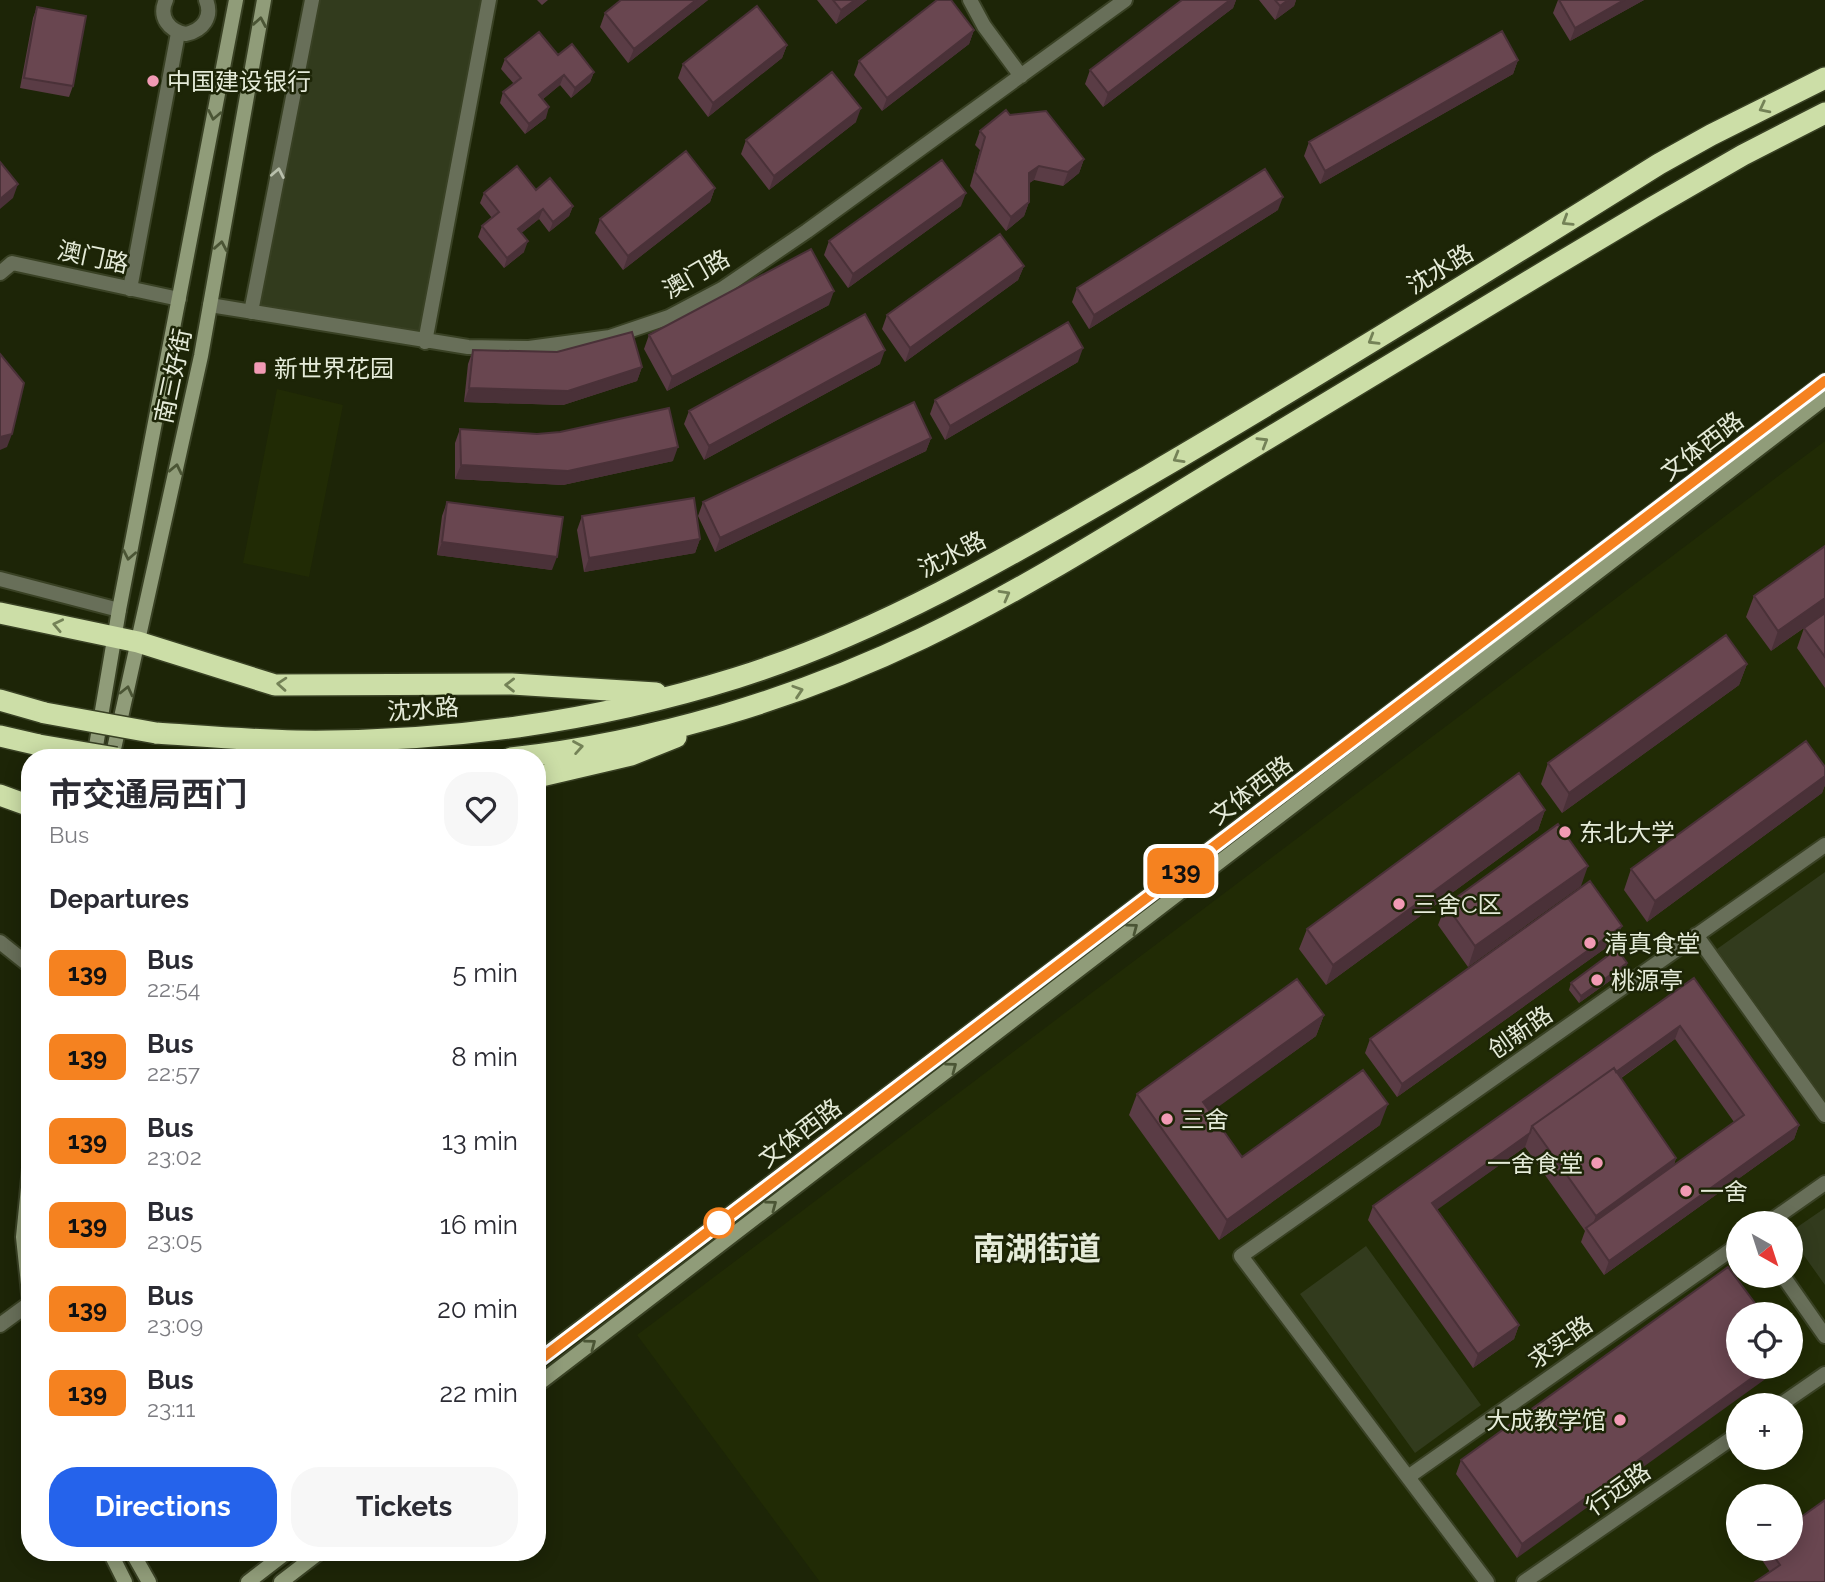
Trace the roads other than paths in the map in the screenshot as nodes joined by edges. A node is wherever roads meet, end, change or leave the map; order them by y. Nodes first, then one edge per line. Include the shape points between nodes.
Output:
1 (166, 0) edge
2 (206, 0) edge
3 (236, 0) edge
4 (264, 0) edge
5 (312, 0) edge
6 (489, 0) edge
7 (970, 0) edge
8 (1125, 0) edge
9 (178, 33) junction
10 (1021, 76) junction
11 (1825, 78) edge
12 (1825, 113) edge
13 (0, 273) edge
14 (130, 289) junction
15 (179, 299) junction
16 (210, 305) junction
17 (251, 312) junction
18 (425, 342) junction
19 (1825, 381) edge
20 (1825, 398) edge
21 (0, 579) edge
22 (119, 610) junction
23 (0, 613) edge
24 (116, 636) junction
25 (138, 642) junction
26 (676, 694) junction
27 (0, 700) edge
28 (752, 706) junction
29 (0, 736) edge
30 (62, 749) edge
31 (96, 749) edge
32 (116, 749) edge
33 (546, 752) edge
34 (546, 775) edge
35 (0, 795) edge
36 (21, 803) edge
37 (1824, 848) edge
38 (1696, 935) junction
39 (0, 942) edge
40 (21, 959) edge
41 (1825, 1115) edge
42 (1825, 1183) edge
43 (1785, 1211) edge
44 (1726, 1253) edge
45 (1791, 1288) edge
46 (21, 1310) edge
47 (0, 1325) edge
48 (1825, 1336) edge
49 (546, 1355) edge
50 (1825, 1374) edge
51 (546, 1378) edge
52 (1797, 1393) edge
53 (1726, 1442) edge
54 (1408, 1477) junction
55 (114, 1561) edge
56 (137, 1561) edge
57 (275, 1561) edge
58 (308, 1561) edge
59 (125, 1582) edge
60 (149, 1582) edge
61 (248, 1582) edge
62 (281, 1582) edge
63 (1487, 1582) edge
64 (1524, 1582) edge

1 - 9 street via 166,23
2 - 9 street via 208,14 201,28
3 -> 15 street
16 -> 4 street, 南三好街
17 -> 5 street
6 - 18 street
7 - 10 street
8 - 10 street, 澳门路
9 - 14 street
10 - 18 street, 澳门路 via 807,231 722,289 669,317 610,337 529,348
11 -> 26 highway, 沈水路 via 1659,164 1212,438 1006,556 801,654
28 -> 12 highway via 832,678 984,607 1653,207
13 - 14 street, 澳门路 via 12,263
14 - 15 street, 澳门路
15 -> 22 street
16 - 17 street, 澳门路
25 -> 16 street, 南三好街
17 - 18 street, 澳门路
19 - 49 street, 文体西路
51 -> 20 street, 文体西路
21 - 22 street
22 - 24 street
24 -> 23 highway
24 - 25 highway
24 - 31 street
26 -> 25 highway via 512,684 275,685
32 -> 25 street, 南三好街
26 - 27 highway, 沈水路, bridge via 606,712 469,733 297,741 156,733
33 -> 28 highway
28 - 34 highway via 631,755
29 - 30 highway, bridge
35 - 36 highway
37 - 38 street, 创新路
38 - 41 street
38 - 54 street, 创新路 via 1241,1256
39 - 40 street
42 - 43 street
44 - 54 street, 求实路
45 - 48 street
46 - 47 street
50 - 52 street
53 - 64 street, 行远路
54 - 63 street
55 - 59 street
56 - 60 street
57 - 61 street
58 - 62 street

